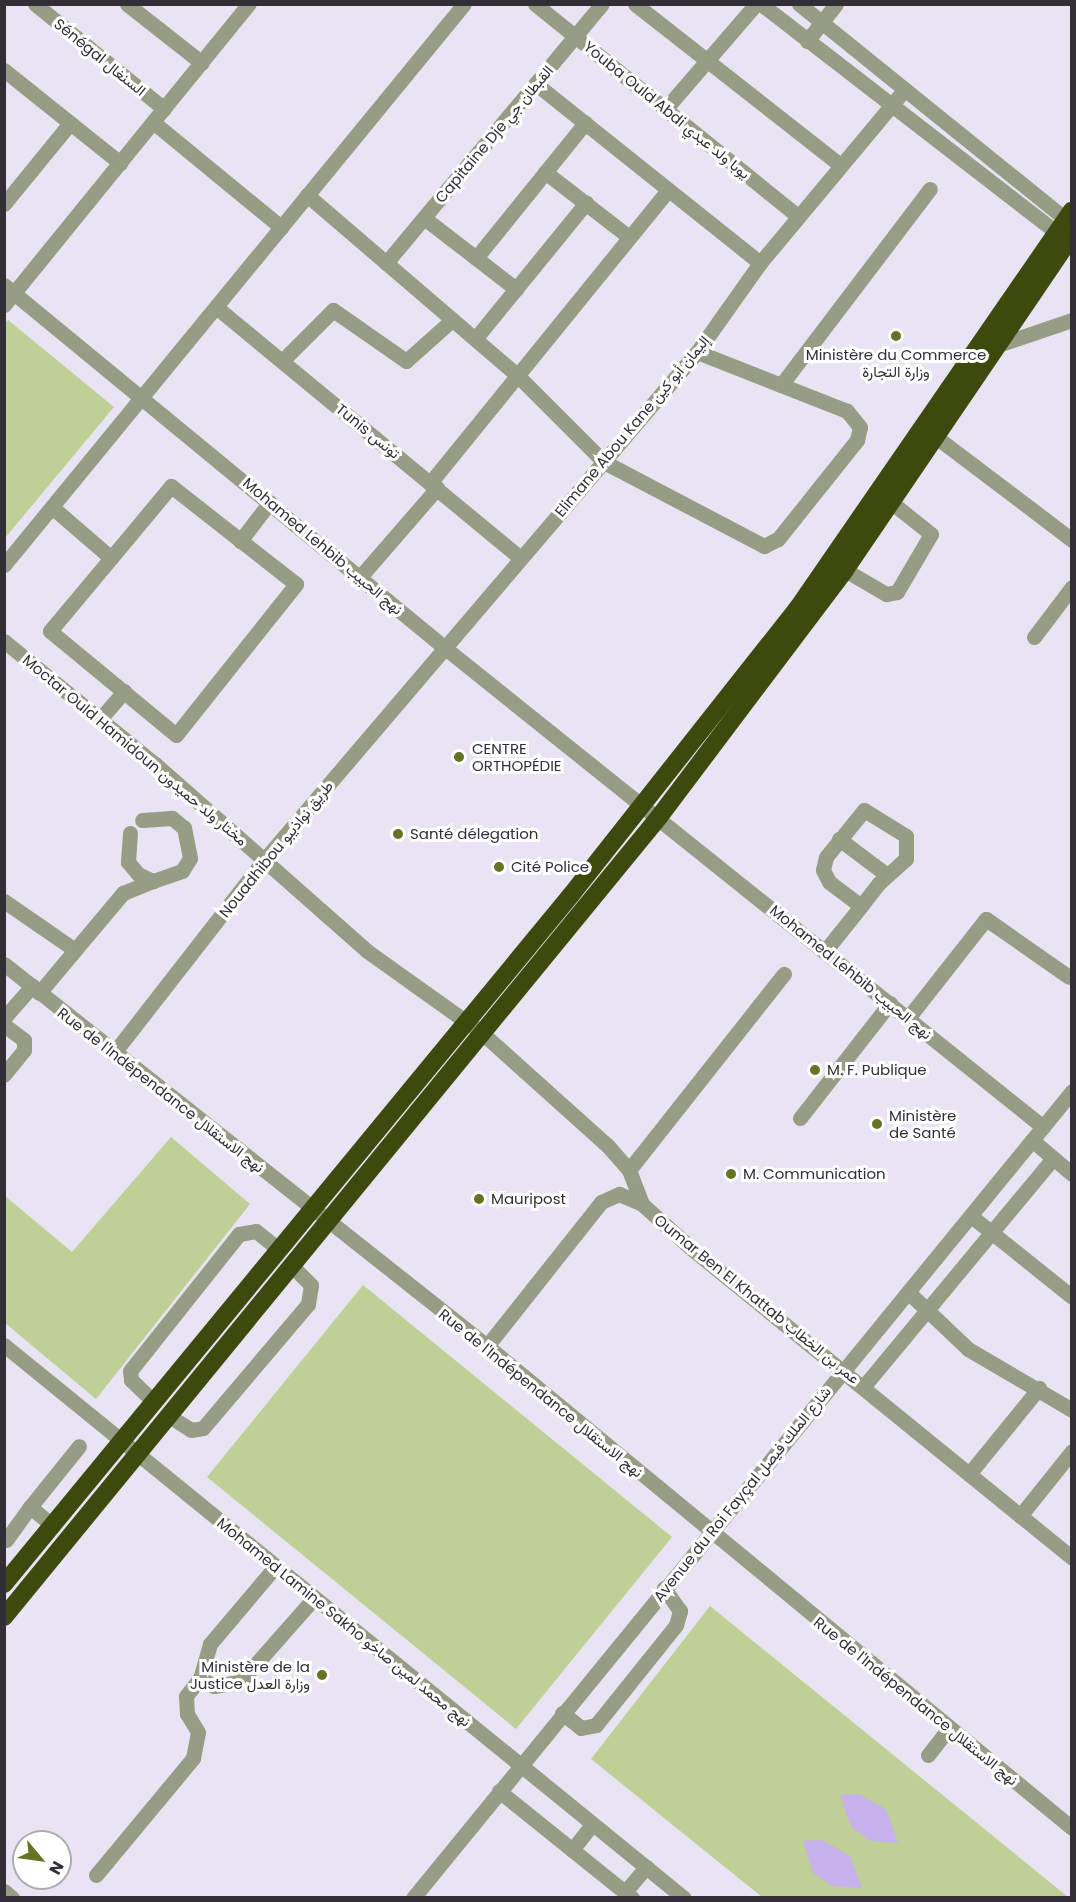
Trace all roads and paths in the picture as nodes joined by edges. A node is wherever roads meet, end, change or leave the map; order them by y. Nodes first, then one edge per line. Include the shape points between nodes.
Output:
1 (35, 4) edge
2 (128, 4) edge
3 (249, 4) edge
4 (464, 4) edge
5 (535, 4) edge
6 (602, 4) edge
7 (635, 4) edge
8 (756, 4) edge
9 (761, 4) edge
10 (799, 4) edge
11 (836, 4) edge
12 (822, 23) junction
13 (575, 37) junction
14 (807, 41) junction
15 (705, 61) junction
16 (202, 63) junction
17 (4, 70) edge
18 (536, 84) junction
19 (905, 89) junction
20 (892, 105) junction
21 (667, 107) junction
22 (164, 109) junction
23 (153, 122) junction
24 (70, 123) junction
25 (585, 123) junction
26 (120, 163) junction
27 (840, 165) junction
28 (545, 172) junction
29 (930, 189) dead end
30 (668, 190) junction
31 (8, 194) edge
32 (307, 195) junction
33 (586, 203) junction
34 (798, 216) junction
35 (424, 218) junction
36 (282, 227) junction
37 (1068, 230) edge
38 (629, 237) junction
39 (476, 258) junction
40 (386, 263) junction
41 (760, 263) junction
42 (516, 289) junction
43 (8, 294) edge
44 (216, 307) junction
45 (452, 320) junction
46 (1071, 320) edge
47 (475, 339) junction
48 (1001, 344) junction
49 (698, 352) junction
50 (282, 361) junction
51 (518, 375) junction
52 (781, 385) junction
53 (143, 397) junction
54 (931, 432) junction
55 (604, 462) junction
56 (434, 486) junction
57 (270, 502) junction
58 (892, 502) junction
59 (52, 507) junction
60 (1071, 540) edge
61 (240, 541) junction
62 (519, 557) junction
63 (111, 558) junction
64 (4, 565) edge
65 (845, 570) junction
66 (360, 577) junction
67 (1071, 587) edge
68 (1034, 637) dead end
69 (4, 641) edge
70 (445, 648) junction
71 (124, 692) junction
72 (100, 719) junction
73 (643, 804) junction
74 (659, 817) junction
75 (141, 820) dead end
76 (130, 833) dead end
77 (839, 839) junction
78 (264, 860) junction
79 (128, 862) junction
80 (887, 875) junction
81 (153, 881) junction
82 (123, 893) junction
83 (4, 901) edge
84 (861, 906) junction
85 (75, 951) junction
86 (825, 951) junction
87 (4, 964) edge
88 (784, 974) dead end
89 (1069, 977) dead end
90 (36, 989) junction
91 (890, 1004) junction
92 (4, 1018) edge
93 (908, 1018) junction
94 (465, 1021) junction
95 (4, 1025) edge
96 (482, 1033) junction
97 (112, 1054) junction
98 (4, 1075) edge
99 (1071, 1091) edge
100 (800, 1118) dead end
101 (1043, 1128) junction
102 (1033, 1141) junction
103 (1053, 1158) junction
104 (629, 1170) junction
105 (1071, 1173) edge
106 (642, 1204) junction
107 (311, 1208) junction
108 (971, 1216) junction
109 (329, 1222) junction
110 (992, 1233) junction
111 (278, 1249) junction
112 (292, 1266) junction
113 (908, 1292) junction
114 (1071, 1297) edge
115 (927, 1309) junction
116 (4, 1345) edge
117 (487, 1346) junction
118 (843, 1370) junction
119 (864, 1386) junction
120 (1039, 1388) junction
121 (154, 1402) junction
122 (1071, 1410) edge
123 (169, 1416) junction
124 (123, 1441) junction
125 (79, 1446) dead end
126 (1071, 1451) edge
127 (138, 1453) junction
128 (969, 1474) junction
129 (30, 1507) junction
130 (1020, 1516) junction
131 (53, 1526) junction
132 (708, 1531) junction
133 (6, 1540) edge
134 (1071, 1558) edge
135 (275, 1567) junction
136 (4, 1584) edge
137 (664, 1588) junction
138 (314, 1598) junction
139 (4, 1617) edge
140 (200, 1678) junction
141 (562, 1713) junction
142 (949, 1728) junction
143 (928, 1755) dead end
144 (519, 1765) junction
145 (499, 1791) junction
146 (592, 1824) junction
147 (1071, 1828) edge
148 (572, 1850) junction
149 (646, 1867) junction
150 (96, 1875) dead end
151 (4, 1891) edge
152 (628, 1895) edge
153 (12, 1898) edge
154 (413, 1898) edge
155 (684, 1898) edge

1 - 22 street, Sénégal السنغال
2 - 16 street
3 - 16 street
4 - 32 street
5 - 13 street, Youba Ould Abdi يوبا ولد عبدي
6 - 13 street, Capitaine Dje القبطان جي
7 - 15 street
8 - 15 street
9 - 14 street
10 - 12 street
11 - 12 street
12 - 14 street
12 - 19 street
13 - 18 street, Capitaine Dje القبطان جي
13 - 21 street, Youba Ould Abdi يوبا ولد عبدي
14 - 20 street
15 - 21 street
15 - 27 street
16 - 22 street
17 - 24 street
18 - 25 street
18 - 35 street, Capitaine Dje القبطان جي
19 - 20 street, Elimane Abou Kane إليمان أبو كين
19 - 37 street
20 - 27 street, Elimane Abou Kane إليمان أبو كين
20 - 37 street
21 - 34 street, Youba Ould Abdi يوبا ولد عبدي
22 - 23 street
23 - 26 street
23 - 36 street
24 - 26 street
24 - 31 street
25 - 28 street
25 - 30 street
26 - 43 street
27 - 34 street, Elimane Abou Kane إليمان أبو كين
28 - 33 street
28 - 39 street
29 - 52 street
30 - 38 street
30 - 41 street
32 - 36 street
32 - 40 street
33 - 38 street
33 - 42 street
34 - 41 street, Elimane Abou Kane إليمان أبو كين
35 - 39 street
35 - 40 street, Capitaine Dje القبطان جي
36 - 44 street
37 - 48 highway
37 - 54 highway
38 - 51 street
39 - 42 street
40 - 45 street
41 - 49 street, Elimane Abou Kane إليمان أبو كين
42 - 47 street
43 - 53 street, Mohamed Lehbib نهج الحبيب
44 - 50 street, Tunis تونس
44 - 53 street
45 - 47 street
45 - 50 street via 405,361 333,310
46 - 48 street
47 - 51 street
48 - 54 highway
49 - 52 street
49 - 55 street, Elimane Abou Kane إليمان أبو كين
50 - 56 street, Tunis تونس
51 - 55 street
51 - 56 street
52 - 55 street via 847,411 860,427 857,440 778,539 764,546
53 - 57 street, Mohamed Lehbib نهج الحبيب
53 - 59 street
54 - 58 highway
54 - 60 street
54 - 73 highway
55 - 62 street, Elimane Abou Kane إليمان أبو كين
56 - 62 street, Tunis تونس
56 - 66 street
57 - 61 street
57 - 66 street, Mohamed Lehbib نهج الحبيب
58 - 65 highway
58 - 65 street via 931,534 897,592 886,594
59 - 63 street
59 - 64 street
61 - 63 street via 171,486
61 - 71 street via 296,584 176,735
62 - 70 street, Elimane Abou Kane إليمان أبو كين
63 - 71 street via 50,631
65 - 74 highway
66 - 70 street, Mohamed Lehbib نهج الحبيب
67 - 68 street
69 - 72 street, Moctar Ould Hamidoun مختار ولد حميدون
70 - 73 street, Mohamed Lehbib نهج الحبيب
70 - 78 street, Nouadhibou طريق نواذيبو
71 - 72 street
72 - 78 street, Moctar Ould Hamidoun مختار ولد حميدون
73 - 74 street, Mohamed Lehbib نهج الحبيب
73 - 94 highway
74 - 86 street, Mohamed Lehbib نهج الحبيب
74 - 96 highway
75 - 81 street via 172,818 191,842 182,871
76 - 79 street
77 - 80 street
77 - 80 street via 864,810 875,812 906,836 909,848 906,859
77 - 84 street via 823,870 829,882
78 - 94 street, Moctar Ould Hamidoun مختار ولد حميدون via 367,951
78 - 97 street, Nouadhibou طريق نواذيبو
79 - 81 street
79 - 82 street
80 - 84 street
81 - 82 street
82 - 85 street
83 - 85 street
84 - 86 street
85 - 90 street
86 - 91 street, Mohamed Lehbib نهج الحبيب
87 - 90 street, Rue de l'Indépendance نهج الاستقلال
88 - 104 street
89 - 93 street via 986,919
90 - 92 street
90 - 97 street, Rue de l'Indépendance نهج الاستقلال
91 - 93 street, Mohamed Lehbib نهج الحبيب
91 - 100 street
93 - 101 street, Mohamed Lehbib نهج الحبيب
94 - 96 street, Oumar Ben El Khattab عمر بن الخطاب
94 - 107 highway
95 - 98 street via 24,1040 24,1050
96 - 104 street, Oumar Ben El Khattab عمر بن الخطاب via 592,1129
96 - 109 highway
97 - 107 street, Rue de l'Indépendance نهج الاستقلال
99 - 101 street, Avenue du Roi Fayçal شارع الملك فيصل
101 - 102 street, Avenue du Roi Fayçal شارع الملك فيصل
102 - 103 street
102 - 108 street, Avenue du Roi Fayçal شارع الملك فيصل
103 - 105 street
103 - 110 street
104 - 106 street, Oumar Ben El Khattab عمر بن الخطاب
106 - 117 street via 619,1194 601,1202
106 - 118 street, Oumar Ben El Khattab عمر بن الخطاب
107 - 109 street, Rue de l'Indépendance نهج الاستقلال
107 - 111 highway
108 - 110 street
108 - 113 street, Avenue du Roi Fayçal شارع الملك فيصل
109 - 112 highway
109 - 117 street, Rue de l'Indépendance نهج الاستقلال
110 - 114 street
110 - 115 street
111 - 121 highway
111 - 121 street via 251,1229 225,1252 130,1371 131,1380
112 - 123 highway
112 - 123 street via 311,1285 308,1304 203,1428 192,1430
113 - 115 street
113 - 118 street, Avenue du Roi Fayçal شارع الملك فيصل
115 - 119 street
115 - 120 street via 968,1349
116 - 124 street, Mohamed Lamine Sakho نهج محمد لمين صاخو
117 - 132 street, Rue de l'Indépendance نهج الاستقلال
118 - 119 street, Oumar Ben El Khattab عمر بن الخطاب
118 - 132 street, Avenue du Roi Fayçal شارع الملك فيصل
119 - 128 street, Oumar Ben El Khattab عمر بن الخطاب
120 - 122 street
120 - 128 street
121 - 124 highway
123 - 127 highway
124 - 127 street, Mohamed Lamine Sakho نهج محمد لمين صاخو
124 - 131 highway
125 - 129 street
126 - 130 street
127 - 135 street, Mohamed Lamine Sakho نهج محمد لمين صاخو
127 - 139 highway
128 - 130 street, Oumar Ben El Khattab عمر بن الخطاب
129 - 131 street
129 - 133 street
130 - 134 street, Oumar Ben El Khattab عمر بن الخطاب
131 - 136 highway
132 - 137 street, Avenue du Roi Fayçal شارع الملك فيصل
132 - 142 street, Rue de l'Indépendance نهج الاستقلال
135 - 138 street, Mohamed Lamine Sakho نهج محمد لمين صاخو
135 - 140 street via 210,1644
137 - 141 street, Avenue du Roi Fayçal شارع الملك فيصل
137 - 141 street via 680,1611 676,1625 604,1716 586,1728
138 - 140 street via 240,1682 214,1686
138 - 144 street, Mohamed Lamine Sakho نهج محمد لمين صاخو
140 - 150 street via 186,1696 187,1714 198,1731 193,1758
141 - 144 street, Avenue du Roi Fayçal شارع الملك فيصل
142 - 143 street
142 - 147 street, Rue de l'Indépendance نهج الاستقلال
144 - 145 street, Avenue du Roi Fayçal شارع الملك فيصل
144 - 146 street, Mohamed Lamine Sakho نهج محمد لمين صاخو
145 - 148 street
145 - 154 street, Avenue du Roi Fayçal شارع الملك فيصل
146 - 148 street
146 - 149 street, Mohamed Lamine Sakho نهج محمد لمين صاخو
148 - 152 street
149 - 152 street
149 - 155 street, Mohamed Lamine Sakho نهج محمد لمين صاخو
151 - 153 street

